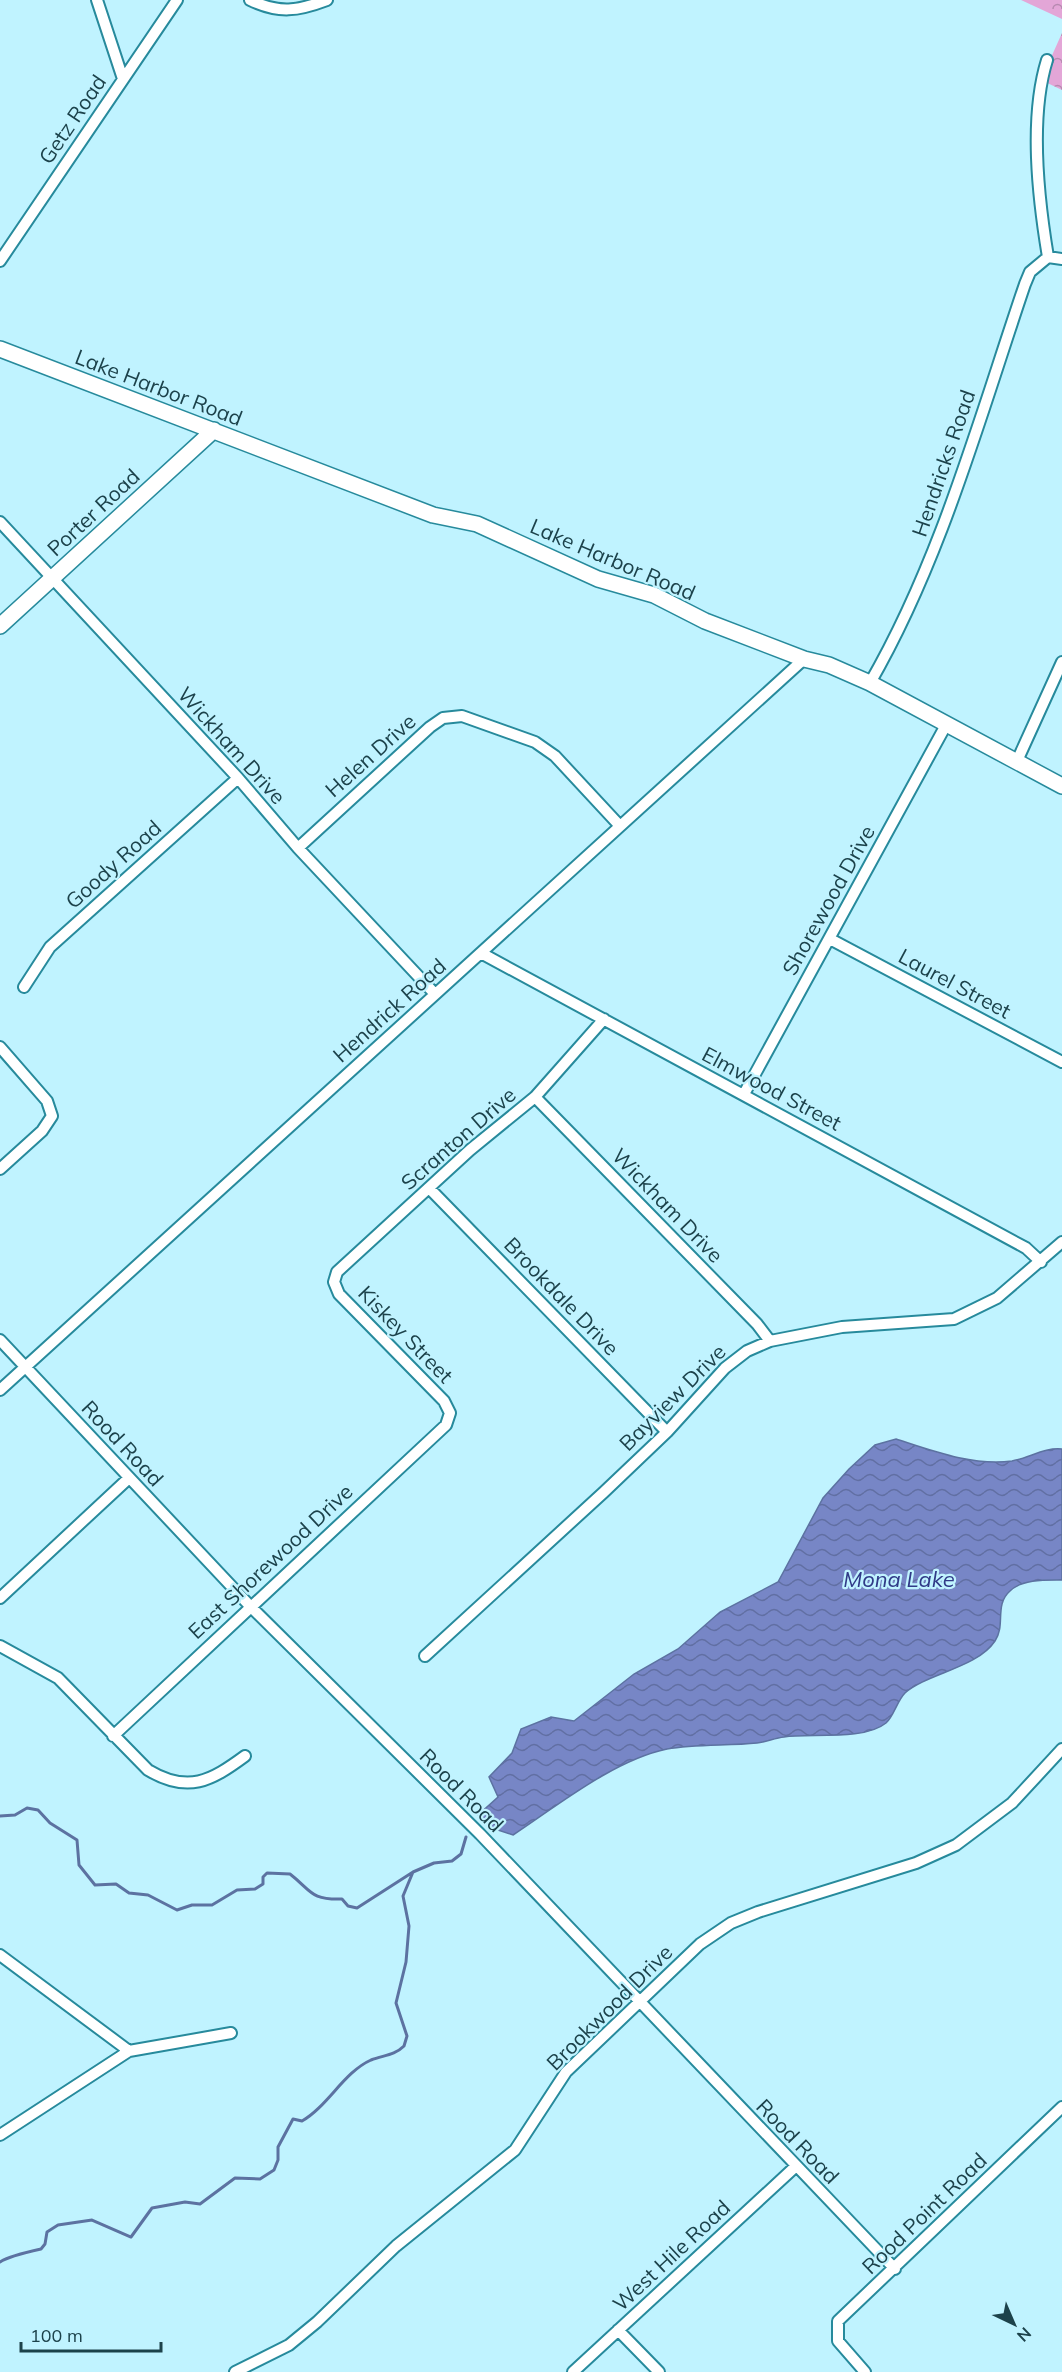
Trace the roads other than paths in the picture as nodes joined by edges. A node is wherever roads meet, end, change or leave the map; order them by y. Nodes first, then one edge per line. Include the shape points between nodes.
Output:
1 (97, 0) edge
2 (177, 0) edge
3 (250, 0) edge
4 (327, 0) edge
5 (1047, 60) dead end
6 (123, 79) junction
7 (1048, 257) junction
8 (1062, 259) edge
9 (0, 261) edge
10 (0, 349) edge
11 (214, 430) junction
12 (0, 522) edge
13 (52, 578) junction
14 (0, 626) edge
15 (804, 659) junction
16 (1062, 662) edge
17 (870, 683) junction
18 (946, 725) junction
19 (1017, 761) junction
20 (238, 778) junction
21 (1062, 786) edge
22 (620, 826) junction
23 (298, 848) junction
24 (830, 939) junction
25 (481, 952) junction
26 (24, 987) dead end
27 (435, 994) junction
28 (604, 1019) junction
29 (0, 1047) edge
30 (1062, 1062) edge
31 (744, 1094) junction
32 (535, 1097) junction
33 (0, 1169) edge
34 (429, 1188) junction
35 (1062, 1242) edge
36 (1041, 1262) junction
37 (334, 1282) joint
38 (0, 1340) edge
39 (770, 1341) junction
40 (25, 1367) junction
41 (0, 1390) edge
42 (450, 1413) joint
43 (667, 1432) junction
44 (129, 1478) junction
45 (0, 1598) edge
46 (250, 1606) junction
47 (0, 1646) edge
48 (425, 1656) dead end
49 (113, 1736) junction
50 (1062, 1749) edge
51 (245, 1756) dead end
52 (0, 1955) edge
53 (638, 2000) junction
54 (231, 2033) dead end
55 (129, 2051) junction
56 (1062, 2107) edge
57 (0, 2135) edge
58 (795, 2167) junction
59 (895, 2269) junction
60 (618, 2330) junction
61 (235, 2372) edge
62 (573, 2372) edge
63 (659, 2372) edge
64 (865, 2372) edge

1 - 6 street
2 - 6 street, Getz Road
3 - 4 street via 290,10
5 - 7 street via 1041,80 1038,197
6 - 9 street, Getz Road
7 - 8 street
7 - 17 street, Hendricks Road via 1030,272 1024,284 938,540 907,617
10 - 11 street, Lake Harbor Road
11 - 13 street, Porter Road
11 - 15 street, Lake Harbor Road via 433,515 477,524 598,579 654,595 705,621
12 - 13 street, Wickham Drive
13 - 14 street, Porter Road
13 - 20 street, Wickham Drive
15 - 17 street, Lake Harbor Road
15 - 22 street, Hendrick Road
16 - 19 street
17 - 18 street, Lake Harbor Road
18 - 19 street, Lake Harbor Road
18 - 24 street, Shorewood Drive
19 - 21 street, Lake Harbor Road
20 - 23 street, Wickham Drive
20 - 26 street, Goody Road via 50,947
22 - 23 street, Helen Drive via 555,756 535,742 462,716 443,718 430,727
22 - 25 street, Hendrick Road
23 - 27 street, Wickham Drive
24 - 30 street, Laurel Street
24 - 31 street, Shorewood Drive
25 - 27 street, Hendrick Road
25 - 28 street, Elmwood Street
27 - 40 street, Hendrick Road
28 - 31 street, Elmwood Street
28 - 32 street, Scranton Drive
29 - 33 street via 47,1101 52,1116 42,1131
31 - 36 street, Elmwood Street via 1026,1248
32 - 34 street, Scranton Drive
32 - 39 street, Wickham Drive
34 - 37 street, Scranton Drive via 337,1272
34 - 43 street, Brookdale Drive
35 - 36 street, Bayview Drive
36 - 39 street, Bayview Drive via 997,1298 954,1319 842,1327
37 - 42 street, Kiskey Street via 339,1294 444,1401
38 - 40 street, Rood Road
39 - 43 street, Bayview Drive via 747,1351 725,1368
40 - 41 street, Hendrick Road
40 - 44 street, Rood Road
42 - 46 street, East Shorewood Drive via 446,1425
43 - 48 street, Bayview Drive
44 - 45 street
44 - 46 street, Rood Road
46 - 49 street, East Shorewood Drive
46 - 53 street, Rood Road via 480,1834
47 - 49 street via 58,1678
49 - 51 street via 148,1770 166,1781 191,1784 218,1776
50 - 53 street, Brookwood Drive via 1012,1803 956,1845 916,1863 800,1897 731,1923 700,1944
52 - 55 street
53 - 58 street, Rood Road
53 - 61 street, Brookwood Drive via 566,2072 515,2150 396,2246 290,2345
54 - 55 street
55 - 57 street
56 - 59 street, Rood Point Road
58 - 59 street, Rood Road
58 - 60 street, West Hile Road
59 - 64 street, Rood Point Road via 838,2321 838,2341
60 - 62 street, West Hile Road
60 - 63 street

